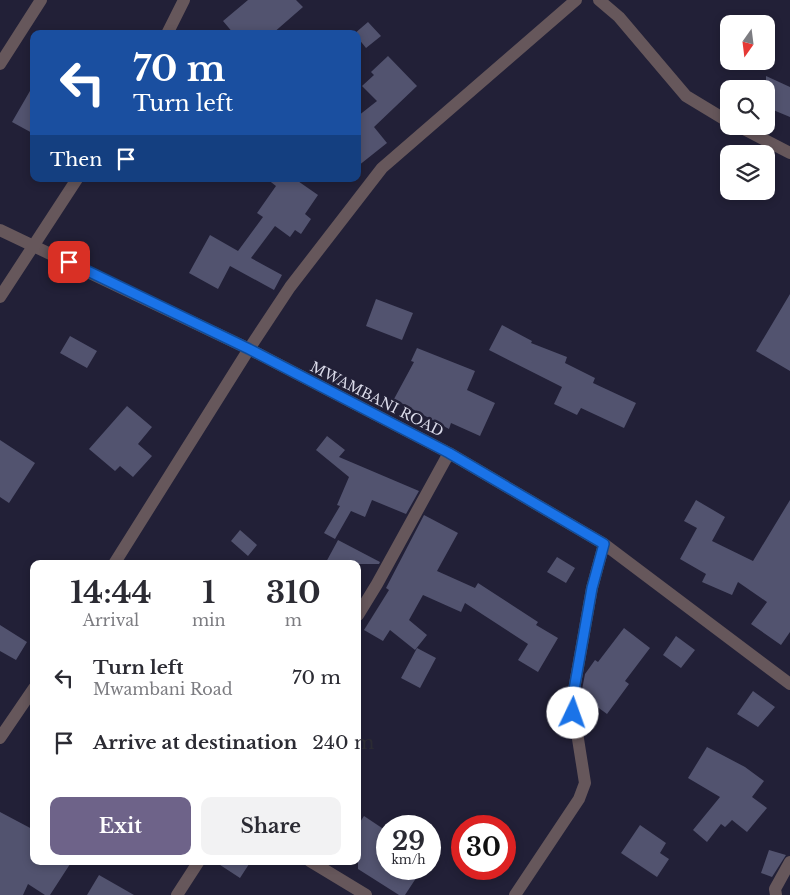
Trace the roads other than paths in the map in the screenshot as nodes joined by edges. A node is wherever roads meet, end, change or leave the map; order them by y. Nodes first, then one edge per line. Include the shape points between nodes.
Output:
1 (41, 0) edge
2 (184, 0) edge
3 (576, 0) edge
4 (598, 0) edge
5 (168, 30) edge
6 (0, 64) edge
7 (720, 117) edge
8 (755, 135) edge
9 (790, 153) edge
10 (75, 182) edge
11 (0, 230) edge
12 (33, 245) junction
13 (0, 297) edge
14 (249, 349) junction
15 (449, 453) junction
16 (604, 544) junction
17 (117, 560) edge
18 (361, 610) edge
19 (790, 684) edge
20 (30, 694) edge
21 (0, 738) edge
22 (790, 862) edge
23 (197, 865) edge
24 (317, 865) edge
25 (177, 895) edge
26 (366, 895) edge
27 (515, 895) edge
28 (776, 895) edge

1 - 6 street
2 - 5 street
3 - 14 street via 382,168 290,287
4 - 7 street via 619,17 686,96
8 - 9 street
10 - 12 street
11 - 12 street, MWAMBANI ROAD
12 - 13 street
12 - 14 street, MWAMBANI ROAD
14 - 15 street, MWAMBANI ROAD
14 - 17 street
15 - 16 street, MWAMBANI ROAD
15 - 18 street
16 - 19 street, MWAMBANI ROAD
16 - 27 street via 592,588 572,701 584,783 578,799
20 - 21 street
22 - 28 street
23 - 25 street
24 - 26 street

